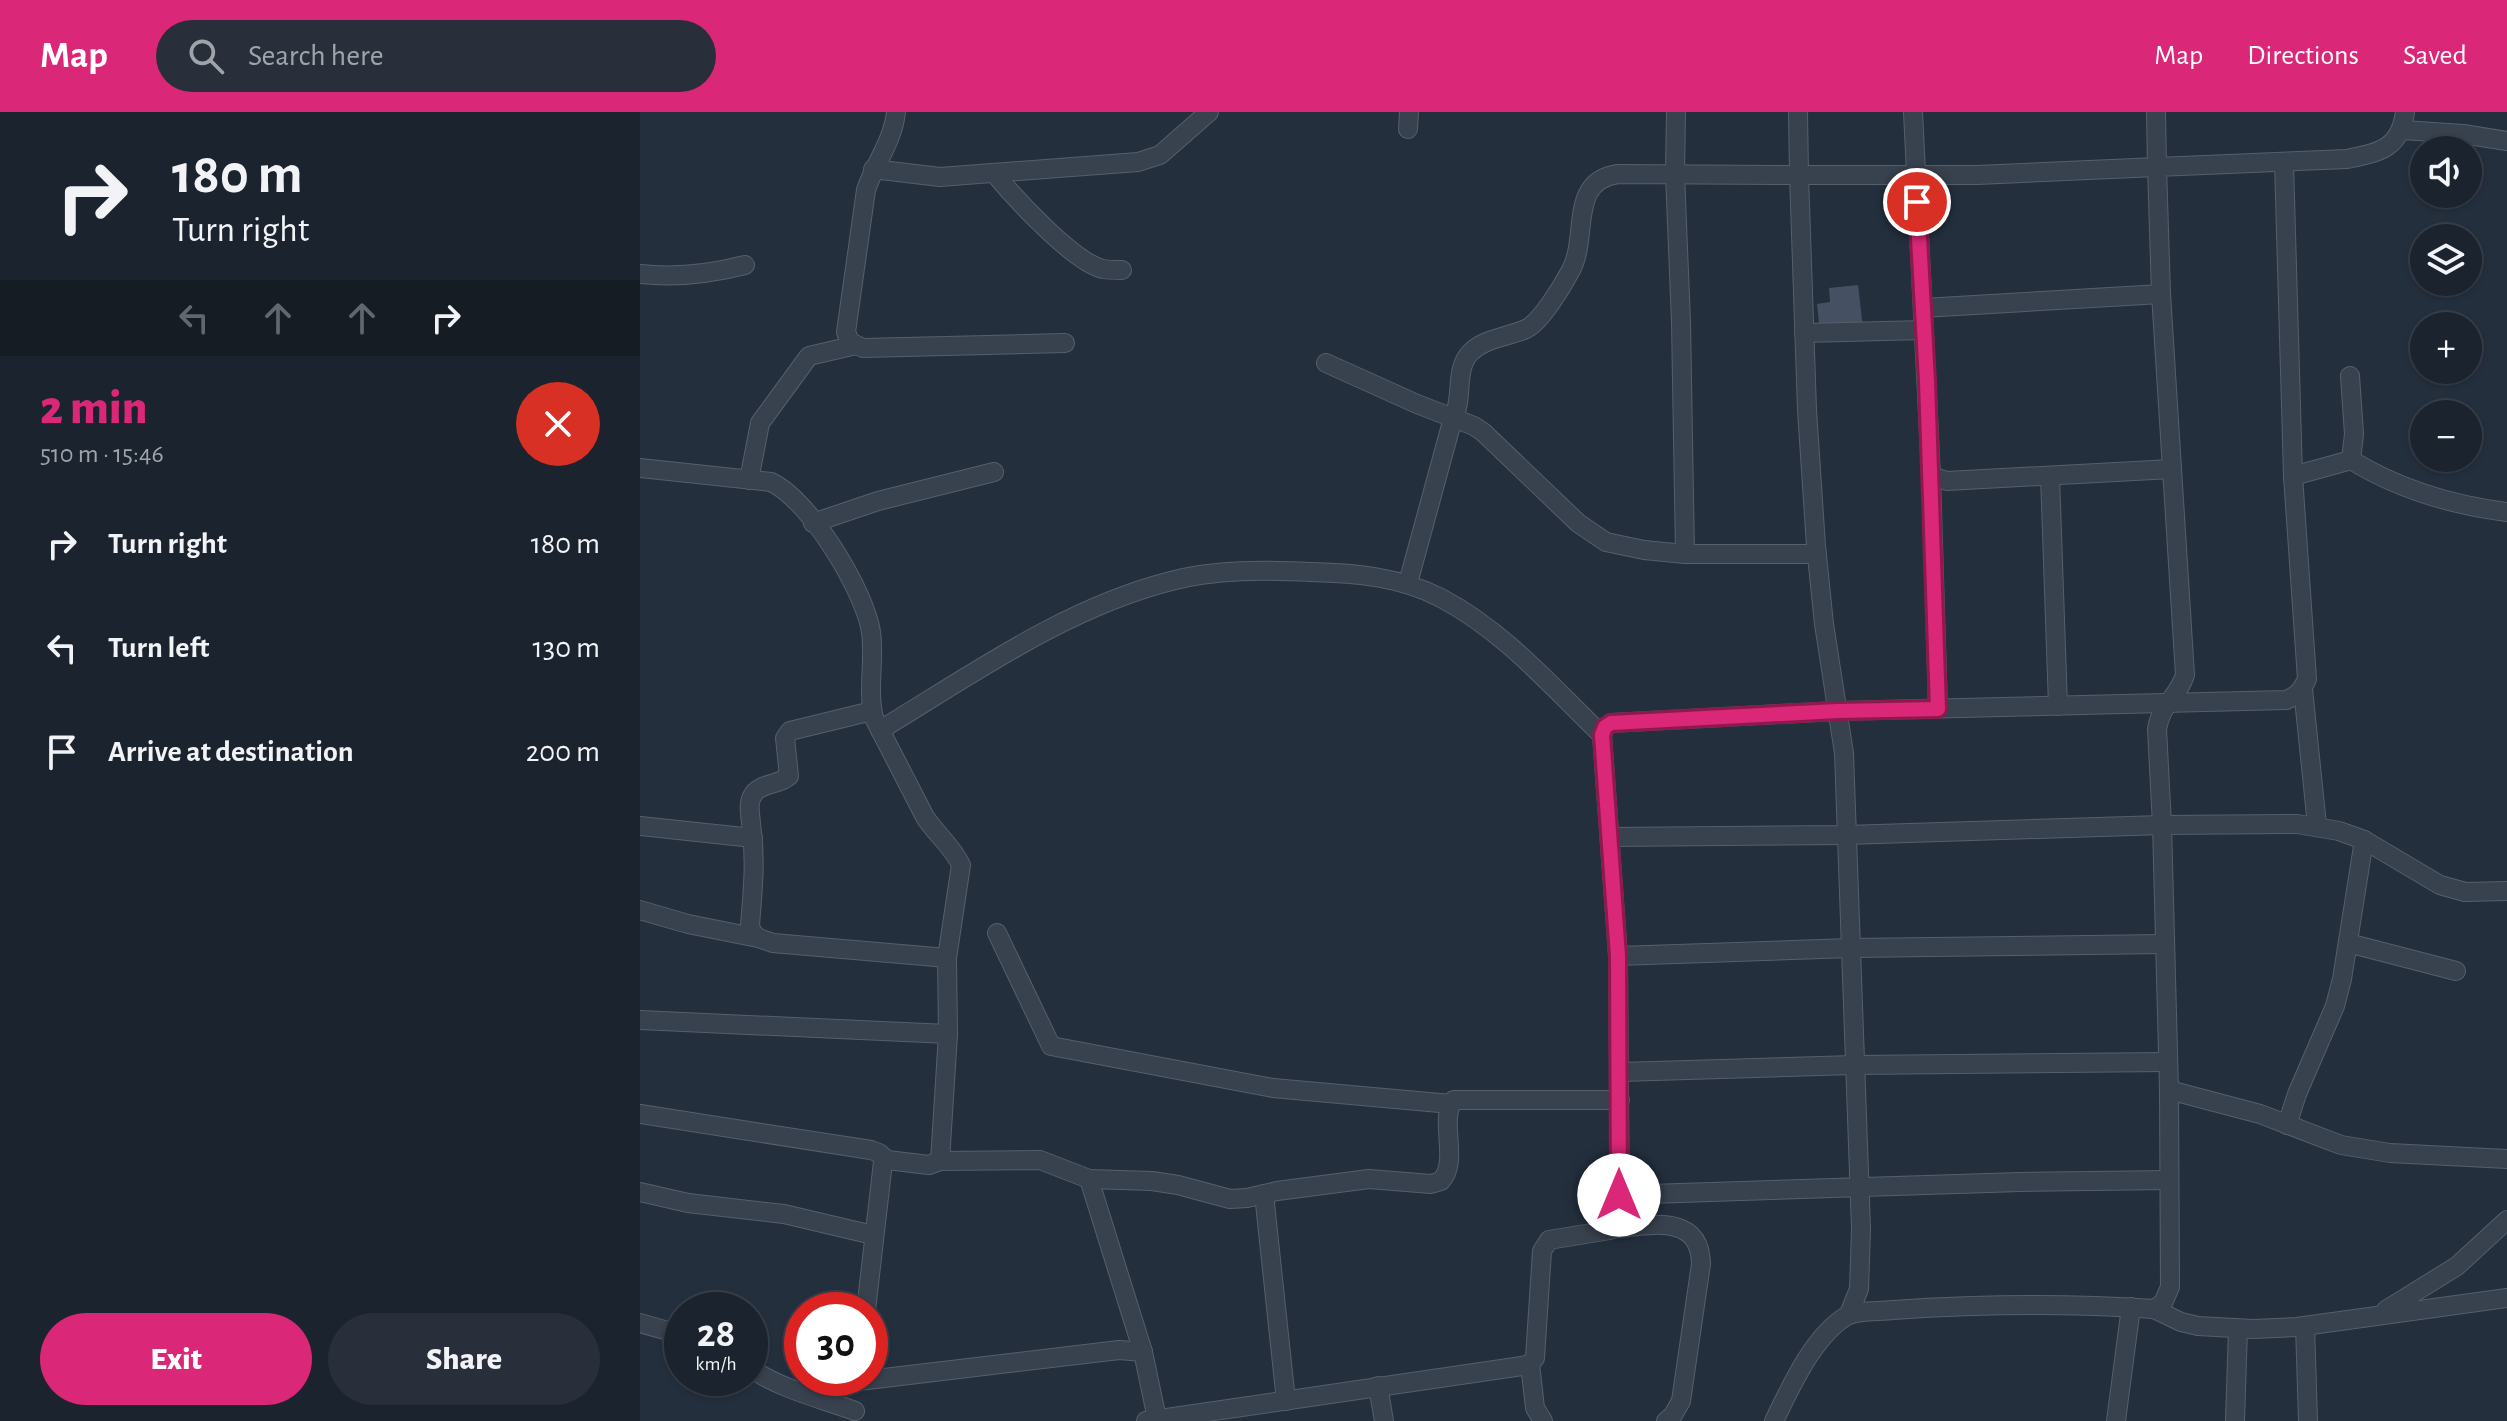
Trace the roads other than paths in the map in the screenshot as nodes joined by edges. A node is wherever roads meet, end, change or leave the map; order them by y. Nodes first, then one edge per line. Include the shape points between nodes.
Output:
1 (896, 112) edge
2 (1209, 112) edge
3 (1676, 112) edge
4 (1798, 112) edge
5 (1913, 112) edge
6 (2156, 112) edge
7 (2404, 121) edge
8 (2507, 141) edge
9 (2284, 163) junction
10 (2157, 167) junction
11 (873, 169) junction
12 (994, 173) junction
13 (1675, 174) junction
14 (1799, 175) junction
15 (1915, 175) junction
16 (745, 265) dead end
17 (1122, 270) dead end
18 (640, 274) edge
19 (2161, 294) junction
20 (1923, 308) junction
21 (1924, 330) junction
22 (1804, 333) junction
23 (1065, 343) dead end
24 (856, 345) junction
25 (1326, 363) dead end
26 (2350, 376) dead end
27 (1453, 418) junction
28 (2351, 460) junction
29 (640, 468) edge
30 (2172, 469) junction
31 (994, 472) dead end
32 (1931, 476) junction
33 (2050, 476) junction
34 (2293, 476) junction
35 (749, 480) junction
36 (2507, 512) edge
37 (813, 523) junction
38 (1685, 554) junction
39 (1817, 554) junction
40 (1408, 583) junction
41 (2303, 689) junction
42 (2168, 704) junction
43 (2058, 706) junction
44 (1938, 709) junction
45 (872, 711) junction
46 (1837, 711) junction
47 (880, 730) junction
48 (1602, 735) junction
49 (2162, 825) junction
50 (2317, 825) junction
51 (640, 826) edge
52 (1847, 835) junction
53 (1610, 837) junction
54 (753, 838) junction
55 (2364, 840) junction
56 (2507, 891) edge
57 (640, 910) edge
58 (997, 933) dead end
59 (758, 938) junction
60 (2348, 943) junction
61 (2164, 944) junction
62 (1851, 948) junction
63 (1618, 956) junction
64 (947, 958) junction
65 (2456, 971) dead end
66 (640, 1020) edge
67 (948, 1034) junction
68 (2168, 1062) junction
69 (1854, 1065) junction
70 (1621, 1072) junction
71 (2169, 1090) junction
72 (1620, 1100) junction
73 (1451, 1104) junction
74 (640, 1114) edge
75 (2287, 1125) junction
76 (2507, 1159) edge
77 (887, 1160) junction
78 (940, 1161) junction
79 (1089, 1179) junction
80 (2169, 1180) junction
81 (1858, 1189) junction
82 (640, 1192) edge
83 (1264, 1194) junction
84 (1619, 1195) junction
85 (2507, 1220) edge
86 (1617, 1228) junction
87 (873, 1235) junction
88 (868, 1292) edge
89 (2507, 1298) edge
90 (2131, 1307) junction
91 (2154, 1309) junction
92 (1849, 1314) junction
93 (2377, 1315) junction
94 (640, 1323) edge
95 (2305, 1326) junction
96 (2238, 1329) junction
97 (664, 1330) edge
98 (1143, 1352) junction
99 (1530, 1364) junction
100 (888, 1377) edge
101 (768, 1380) edge
102 (1378, 1386) junction
103 (857, 1396) edge
104 (1286, 1401) junction
105 (1265, 1413) edge
106 (855, 1416) edge
107 (1151, 1420) edge
108 (1384, 1421) edge
109 (1543, 1421) edge
110 (1666, 1421) edge
111 (1774, 1421) edge
112 (2116, 1421) edge
113 (2235, 1421) edge
114 (2308, 1421) edge

1 - 11 street via 885,151
2 - 12 street via 1160,155 1138,162
3 - 13 street
4 - 14 street
5 - 15 street
6 - 10 street
7 - 8 street
7 - 9 street via 2390,146 2374,153
9 - 10 street
9 - 34 street
10 - 15 street
10 - 19 street
11 - 12 street via 940,177
11 - 24 street via 846,332
12 - 17 street via 1020,204 1084,260 1101,269
13 - 14 street
13 - 27 street via 1608,175 1590,188 1570,270 1534,325 1469,353
13 - 38 street
14 - 15 street
14 - 22 street
15 - 20 street
16 - 18 street via 712,273
19 - 20 street
19 - 30 street
20 - 21 street
21 - 22 street
21 - 32 street
22 - 39 street
23 - 24 street
24 - 35 street via 809,356 760,423
25 - 27 street
26 - 28 street
27 - 38 street via 1483,432 1578,523 1606,542
27 - 40 street
28 - 34 street
28 - 36 street via 2407,490
29 - 35 street
30 - 33 street
30 - 42 street via 2185,675
31 - 37 street
32 - 33 street via 1947,481
32 - 44 street
33 - 43 street
34 - 41 street via 2307,679
35 - 37 street via 782,487
37 - 45 street via 866,609
38 - 39 street
39 - 46 street
40 - 47 street via 1286,571 1173,580 1054,626
40 - 48 street via 1489,628
41 - 42 street via 2286,700
41 - 50 street
42 - 43 street
42 - 49 street via 2159,714 2157,729
43 - 44 street
44 - 46 street
45 - 47 street
45 - 54 street via 790,731 785,738 789,776 758,789 749,804
46 - 48 street via 1611,723
46 - 52 street
47 - 64 street via 925,817 961,865
48 - 53 street
49 - 50 street
49 - 52 street
49 - 61 street
50 - 55 street
51 - 54 street
52 - 53 street
52 - 62 street
53 - 63 street
54 - 59 street via 750,925
55 - 56 street via 2440,885 2465,892
55 - 60 street
57 - 59 street
58 - 73 street via 1051,1046 1273,1088
59 - 64 street
60 - 65 street
60 - 75 street via 2335,1006
61 - 62 street
61 - 68 street
62 - 63 street
62 - 69 street
63 - 70 street
64 - 67 street
66 - 67 street
67 - 78 street
68 - 69 street
68 - 71 street
69 - 70 street
69 - 81 street
70 - 72 street
71 - 75 street
71 - 80 street
72 - 73 street via 1465,1099
72 - 84 street
73 - 83 street via 1449,1169 1441,1181 1369,1179
74 - 77 street via 871,1150
75 - 76 street via 2341,1145 2390,1153
77 - 78 street via 929,1165
77 - 87 street via 881,1167
78 - 79 street via 1040,1160
79 - 83 street via 1152,1181 1230,1199
79 - 98 street
80 - 81 street
80 - 91 street via 2170,1287
81 - 84 street
81 - 92 street via 1861,1264
82 - 87 street via 784,1214
83 - 104 street
84 - 86 street
85 - 93 street via 2457,1266
86 - 99 street via 1545,1245 1536,1352
86 - 110 street via 1665,1224 1693,1237 1701,1249 1681,1401
87 - 88 street
89 - 93 street
90 - 91 street
90 - 92 street via 1935,1307
90 - 112 street
91 - 96 street via 2181,1322
92 - 111 street via 1831,1326 1816,1347
93 - 95 street
94 - 97 street
95 - 96 street
95 - 114 street
96 - 113 street
98 - 100 street via 1119,1350
98 - 107 street
99 - 102 street
99 - 109 street via 1535,1408
101 - 106 street
102 - 104 street
102 - 108 street
103 - 106 street
104 - 105 street
105 - 107 street

